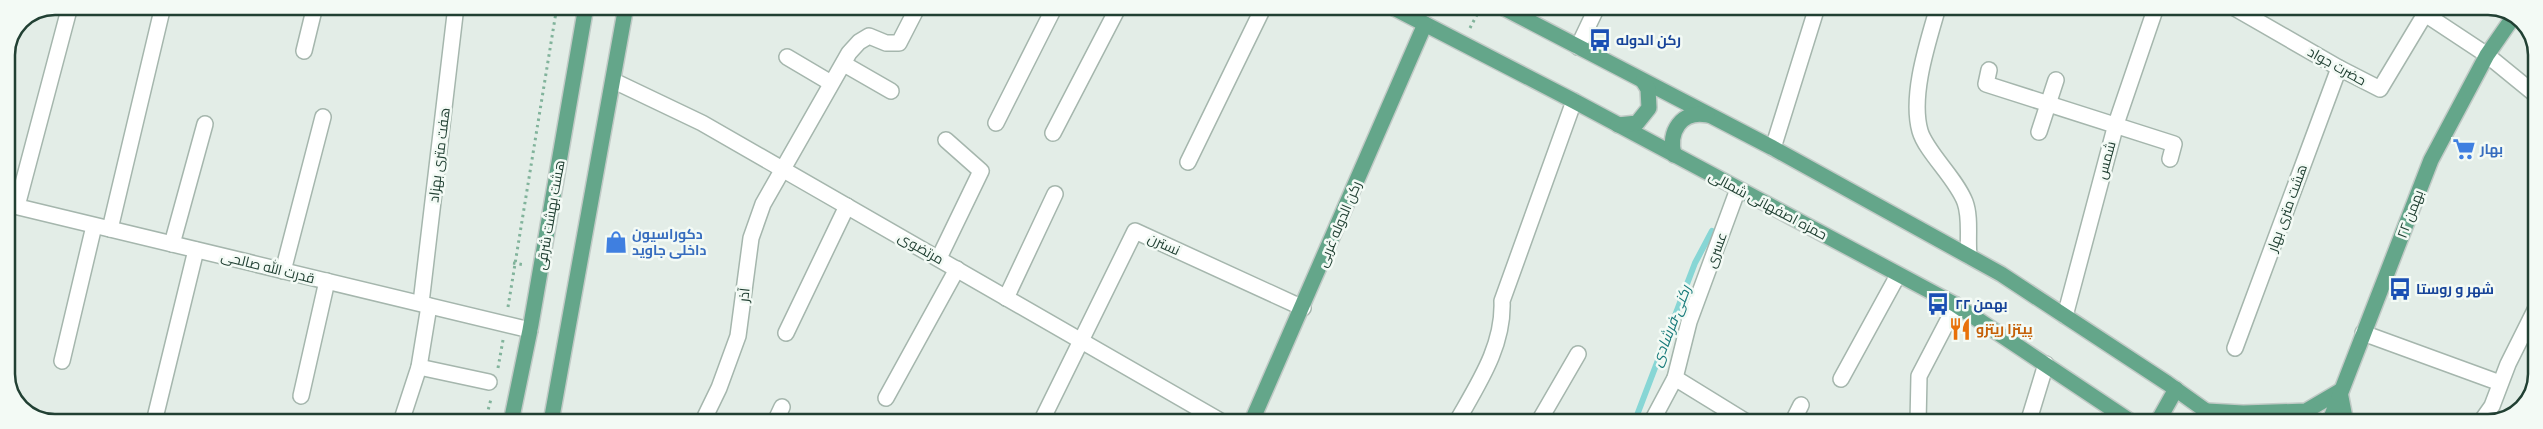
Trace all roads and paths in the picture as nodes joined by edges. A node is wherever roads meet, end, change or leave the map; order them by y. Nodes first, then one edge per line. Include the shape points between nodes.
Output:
1 (67, 15) edge
2 (161, 15) edge
3 (313, 15) edge
4 (455, 15) edge
5 (555, 15) edge
6 (584, 15) edge
7 (625, 15) edge
8 (913, 15) edge
9 (1050, 15) edge
10 (1114, 15) edge
11 (1260, 15) edge
12 (1408, 15) edge
13 (1477, 15) edge
14 (1519, 15) edge
15 (1593, 15) edge
16 (1810, 15) edge
17 (1936, 15) edge
18 (2153, 15) edge
19 (2247, 15) edge
20 (2424, 15) edge
21 (2427, 15) edge
22 (2510, 22) edge
23 (1425, 24) junction
24 (1463, 43) junction
25 (1578, 47) junction
26 (304, 50) dead end
27 (2488, 55) junction
28 (787, 57) dead end
29 (844, 64) junction
30 (2339, 68) junction
31 (1989, 70) dead end
32 (2056, 80) dead end
33 (614, 81) junction
34 (1642, 81) junction
35 (831, 83) junction
36 (2528, 88) edge
37 (891, 91) dead end
38 (1574, 101) junction
39 (2048, 104) junction
40 (1711, 116) junction
41 (323, 117) dead end
42 (996, 123) dead end
43 (205, 124) dead end
44 (2116, 124) junction
45 (1618, 125) junction
46 (2039, 132) dead end
47 (1053, 133) dead end
48 (946, 140) dead end
49 (1773, 148) junction
50 (1674, 155) junction
51 (2170, 159) dead end
52 (1188, 162) dead end
53 (784, 170) junction
54 (1738, 189) junction
55 (1055, 194) dead end
56 (15, 195) edge
57 (15, 206) edge
58 (847, 206) junction
59 (94, 226) junction
60 (110, 229) junction
61 (172, 244) junction
62 (196, 250) junction
63 (1969, 256) junction
64 (939, 258) junction
65 (957, 269) junction
66 (283, 271) junction
67 (1898, 275) junction
68 (327, 282) junction
69 (1006, 298) junction
70 (425, 305) junction
71 (1956, 306) junction
72 (1303, 308) junction
73 (2065, 316) junction
74 (506, 324) junction
75 (2528, 325) edge
76 (530, 330) junction
77 (786, 332) dead end
78 (2363, 333) junction
79 (1083, 341) junction
80 (2235, 348) dead end
81 (1578, 354) dead end
82 (62, 361) dead end
83 (2046, 364) junction
84 (419, 367) junction
85 (1675, 378) junction
86 (1841, 378) dead end
87 (493, 383) junction
88 (2500, 383) junction
89 (2176, 389) junction
90 (2340, 391) junction
91 (301, 396) dead end
92 (886, 398) dead end
93 (1801, 405) dead end
94 (782, 407) dead end
95 (2206, 411) junction
96 (156, 414) edge
97 (404, 414) edge
98 (487, 414) edge
99 (512, 414) edge
100 (552, 414) edge
101 (706, 414) edge
102 (778, 414) edge
103 (1044, 414) edge
104 (1210, 414) edge
105 (1255, 414) edge
106 (1461, 414) edge
107 (1543, 414) edge
108 (1657, 414) edge
109 (1733, 414) edge
110 (1796, 414) edge
111 (1918, 414) edge
112 (2031, 414) edge
113 (2120, 414) edge
114 (2162, 414) edge
115 (2210, 414) edge
116 (2332, 414) edge
117 (2344, 414) edge
118 (2486, 414) edge

1 - 56 street
2 - 60 street
3 - 26 street
4 - 70 street, هفت متری بهزاد
5 - 74 path
6 - 76 main road, هشت بهشت شرقی
7 - 33 main road
8 - 29 street, آذر via 899,42 886,43 870,36 859,42
9 - 42 street
10 - 47 street
11 - 52 street
12 - 23 main road, حمزه اصفهانی شمالی
13 - 24 path
14 - 25 main road
15 - 25 street
16 - 49 street
17 - 63 street via 1917,101 1920,132 1966,203
18 - 44 street, شمس
19 - 30 street, حضرت جواد
20 - 30 street, حضرت جواد via 2380,89
21 - 27 street, حضرت جواد
22 - 27 main road, ۲۲ بهمن
23 - 24 main road, حمزه اصفهانی شمالی
23 - 72 main road, رکن الدوله غربی
24 - 38 main road, حمزه اصفهانی شمالی
25 - 34 main road
27 - 36 street
27 - 78 main road, ۲۲ بهمن via 2431,160
28 - 35 street
29 - 35 street, آذر
29 - 37 street
30 - 80 street, هشت متری بهار
31 - 39 street via 1986,84
32 - 39 street
33 - 53 street, مرتضوی via 702,123
33 - 100 main road
34 - 40 main road
34 - 45 main road via 1648,89 1649,108 1637,123
35 - 53 street, آذر
38 - 45 main road, حمزه اصفهانی شمالی
38 - 106 street via 1502,301 1503,320 1490,362
39 - 44 street
39 - 46 street
40 - 49 main road
40 - 50 main road via 1688,116 1679,123 1671,144
41 - 66 street
43 - 61 street
44 - 51 street via 2174,144
44 - 73 street, شمس
45 - 50 main road, حمزه اصفهانی شمالی
48 - 64 street via 981,171
49 - 63 main road
50 - 54 main road, حمزه اصفهانی شمالی
53 - 58 street, مرتضوی
53 - 101 street, آذر via 764,204 751,238 738,336
54 - 67 main road, حمزه اصفهانی شمالی
54 - 85 street, عسری via 1689,322
55 - 69 street
57 - 59 street, قدرت الله صالحی
58 - 64 street, مرتضوی
58 - 77 street
59 - 60 street, قدرت الله صالحی
59 - 82 street
60 - 61 street, قدرت الله صالحی
61 - 62 street, قدرت الله صالحی
62 - 66 street, قدرت الله صالحی
62 - 96 street
63 - 73 main road
64 - 65 street, مرتضوی
65 - 69 street, مرتضوی
65 - 92 street
66 - 68 street, قدرت الله صالحی
67 - 71 main road, حمزه اصفهانی شمالی
67 - 86 street
68 - 70 street, قدرت الله صالحی
68 - 91 street
69 - 79 street, مرتضوی
70 - 74 street, قدرت الله صالحی
70 - 84 street, هفت متری بهزاد
71 - 83 main road, حمزه اصفهانی شمالی
71 - 111 street via 1919,376
72 - 79 street, نسترن via 1136,231
72 - 105 main road, رکن الدوله غربی
73 - 89 main road
74 - 76 street, قدرت الله صالحی
74 - 87 path
75 - 88 street
76 - 99 main road, هشت بهشت شرقی
78 - 88 street
78 - 90 main road, ۲۲ بهمن
79 - 103 street
79 - 104 street, مرتضوی
81 - 107 street
83 - 112 street
83 - 113 main road, حمزه اصفهانی شمالی
84 - 87 street
84 - 97 street, هفت متری بهزاد
85 - 108 street, عسری
85 - 109 street
87 - 98 path
88 - 118 street
89 - 95 main road
89 - 114 main road
90 - 95 main road via 2306,410
90 - 116 main road, ۲۲ بهمن
90 - 117 main road
93 - 110 street
94 - 102 street
95 - 115 main road

